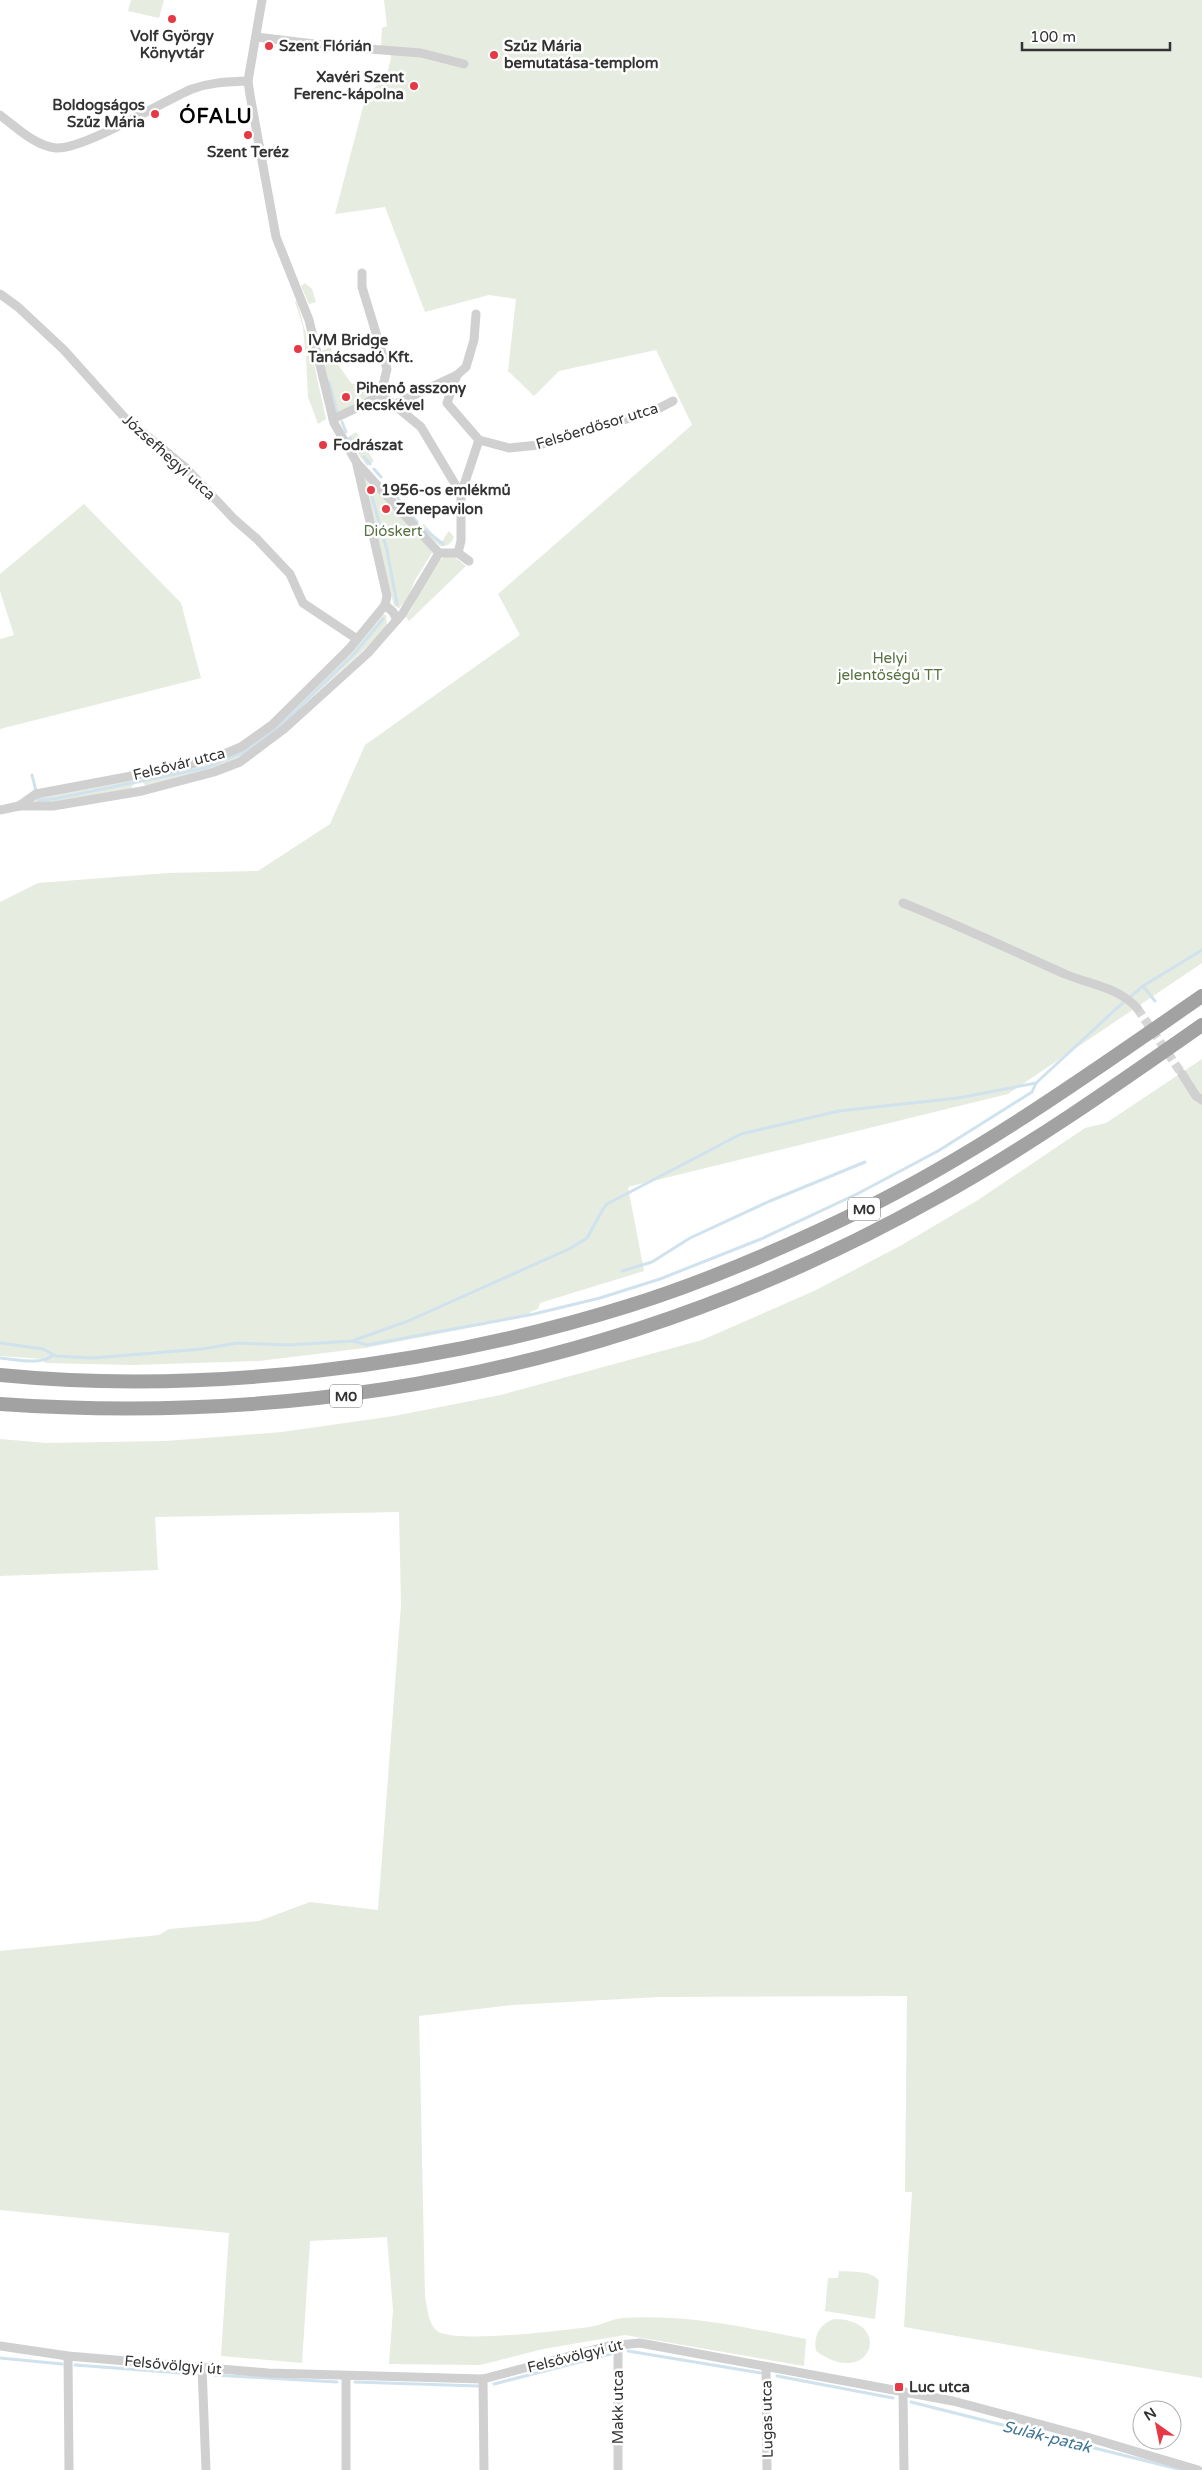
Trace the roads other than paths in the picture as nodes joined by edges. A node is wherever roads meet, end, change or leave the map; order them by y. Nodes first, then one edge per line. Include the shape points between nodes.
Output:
1 (262, 0) edge
2 (256, 37) junction
3 (464, 64) dead end
4 (248, 81) junction
5 (0, 115) edge
6 (362, 273) dead end
7 (0, 294) edge
8 (476, 314) dead end
9 (457, 375) junction
10 (380, 394) junction
11 (673, 401) dead end
12 (393, 405) junction
13 (333, 419) junction
14 (478, 440) junction
15 (357, 463) junction
16 (461, 494) junction
17 (439, 553) junction
18 (458, 553) junction
19 (469, 561) dead end
20 (385, 605) junction
21 (398, 615) junction
22 (357, 639) junction
23 (19, 806) junction
24 (0, 810) edge
25 (903, 903) dead end
26 (1202, 996) edge
27 (1137, 1008) tunnel mouth
28 (1202, 1025) edge
29 (1182, 1074) tunnel mouth
30 (1202, 1100) edge
31 (0, 1375) edge
32 (0, 1404) edge
33 (618, 2344) junction
34 (0, 2346) edge
35 (68, 2356) junction
36 (202, 2367) junction
37 (766, 2368) junction
38 (346, 2376) junction
39 (483, 2379) junction
40 (903, 2392) junction
41 (69, 2470) edge
42 (206, 2470) edge
43 (346, 2470) edge
44 (484, 2470) edge
45 (618, 2470) edge
46 (767, 2470) edge
47 (904, 2470) edge
48 (1197, 2470) edge

1 - 2 street
2 - 3 street via 421,53
2 - 4 street
4 - 5 street via 208,84 193,89 82,141 56,148 39,142
4 - 13 street via 276,237 309,320
6 - 10 street via 362,287 387,369
7 - 22 street, Józsefhegyi utca via 64,350 125,418 186,468 257,539 290,574 303,603
8 - 9 street via 474,340 466,367
9 - 12 street
9 - 14 street via 447,403
10 - 12 street
10 - 13 street
11 - 14 street, Felsőerdősor utca via 654,411 539,445 509,448
12 - 16 street via 421,427
13 - 15 street
14 - 16 street
15 - 17 street
15 - 20 street via 387,596
16 - 18 street
17 - 18 street
17 - 21 street, Felsővár utca
18 - 19 street
20 - 21 street
20 - 22 street, Felsővár utca
21 - 23 street, Felsővár utca via 368,653 320,698 240,762 142,791 53,806
22 - 23 street, Felsővár utca via 272,725 241,747 184,766 36,794
23 - 24 street, Felsővár utca
25 - 27 street via 1082,981 1118,992
26 - 31 highway, M0 via 1024,1117 903,1188 782,1248 710,1278 631,1305 488,1342 279,1375 178,1380
28 - 32 highway, M0 via 1046,1132 884,1226 758,1284 586,1347 456,1378 302,1401 168,1409
29 - 30 street
33 - 37 street, Felsővölgyi út via 654,2345
33 - 39 street, Felsővölgyi út
33 - 45 street, Makk utca
34 - 35 street, Felsővölgyi út
35 - 36 street, Felsővölgyi út
35 - 41 street
36 - 38 street, Felsővölgyi út
36 - 42 street
37 - 40 street, Felsővölgyi út
37 - 46 street, Lugas utca
38 - 39 street, Felsővölgyi út
38 - 43 street
39 - 44 street
40 - 47 street
40 - 48 street, Felsővölgyi út via 1087,2437

